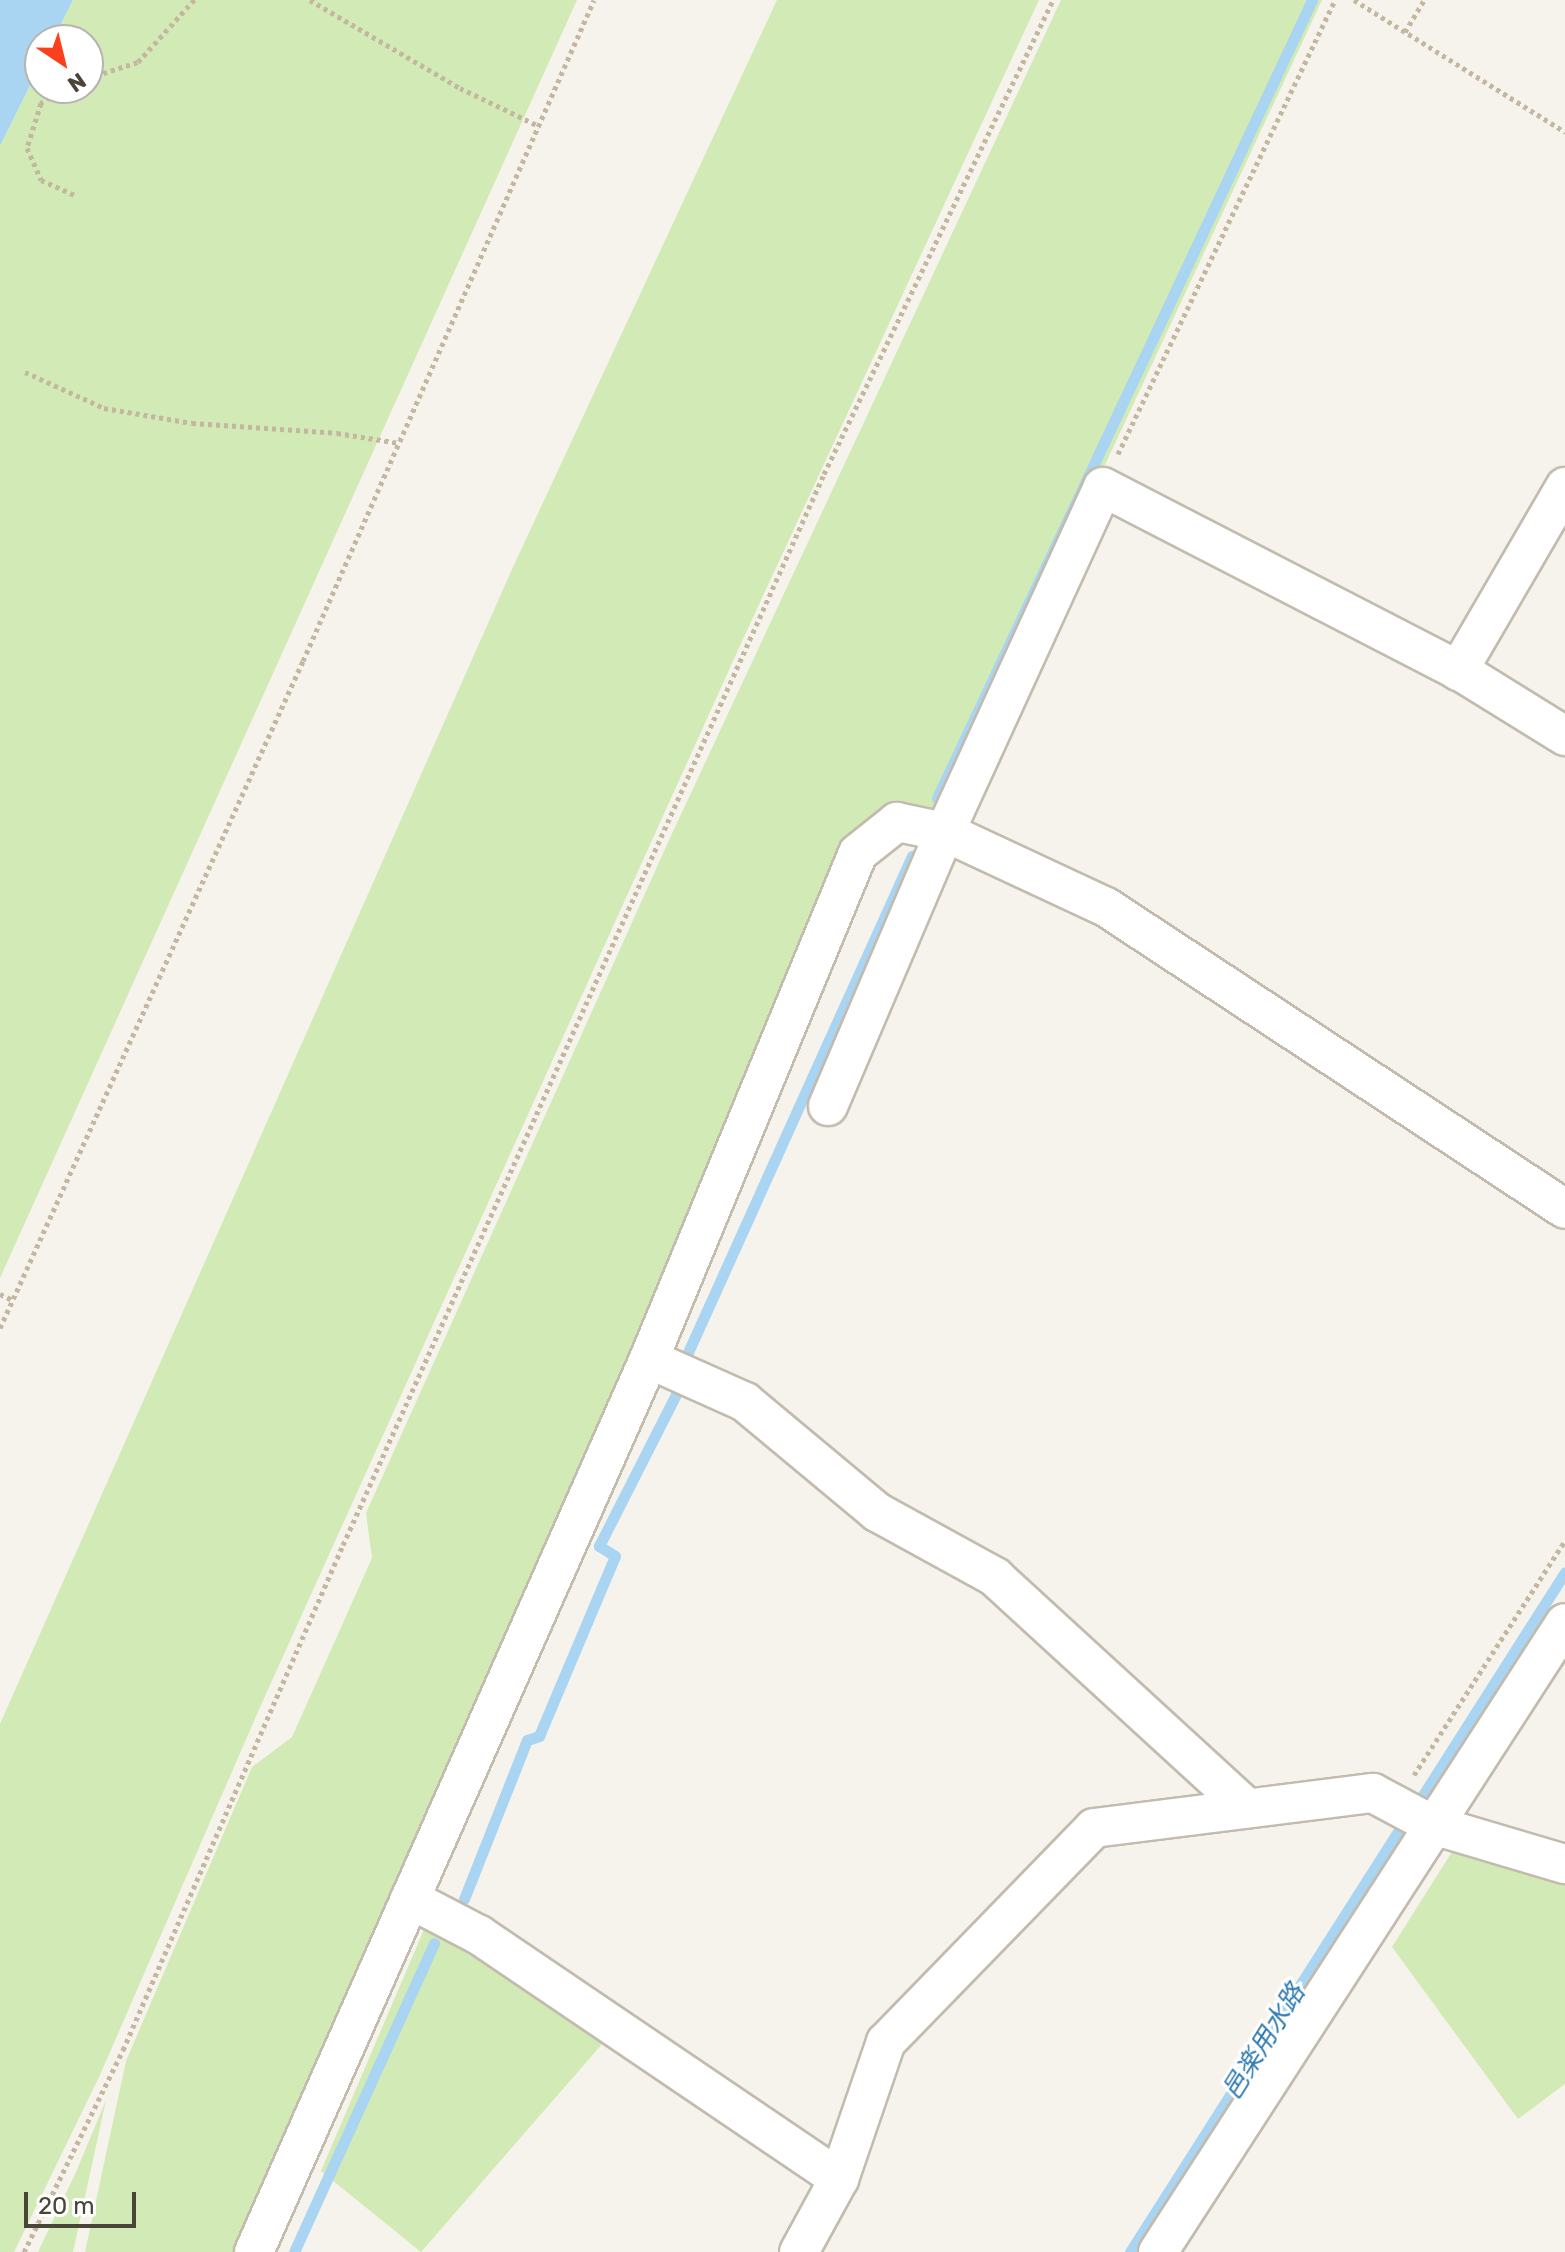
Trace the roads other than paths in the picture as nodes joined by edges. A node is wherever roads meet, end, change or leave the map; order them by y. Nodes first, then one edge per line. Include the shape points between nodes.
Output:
1 (1565, 487) edge
2 (1458, 671) junction
3 (1565, 736) edge
4 (945, 832) junction
5 (828, 1106) dead end
6 (1565, 1209) edge
7 (649, 1359) junction
8 (1565, 1623) edge
9 (1247, 1808) junction
10 (1433, 1825) junction
11 (1565, 1864) edge
12 (410, 1899) junction
13 (839, 2179) junction
14 (254, 2252) edge
15 (799, 2252) edge
16 (1158, 2252) edge

1 - 2 street
2 - 3 street
2 - 4 street via 1103,487
4 - 5 street
4 - 6 street via 1106,907
4 - 7 street via 897,822 858,853
7 - 9 street via 745,1402 877,1512 995,1577
7 - 12 street
8 - 10 street
9 - 10 street via 1373,1793
9 - 13 street via 1094,1828 886,2042
10 - 11 street
10 - 16 street
12 - 13 street via 479,1935
12 - 14 street
13 - 15 street

